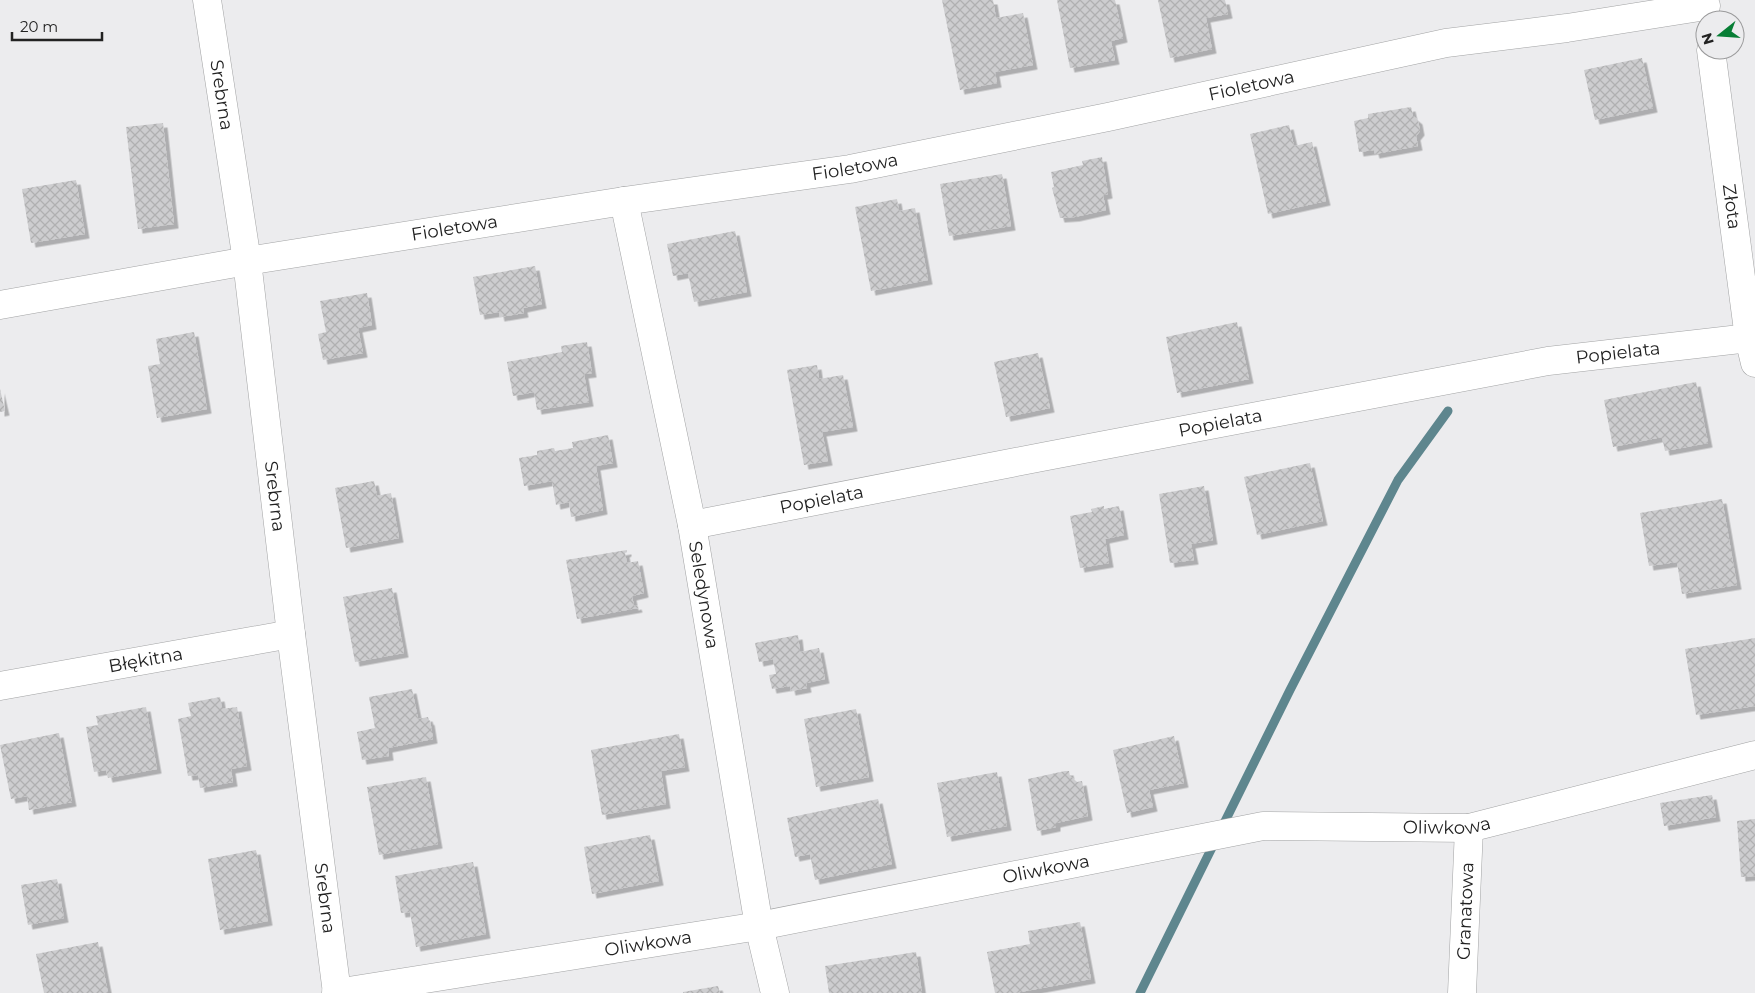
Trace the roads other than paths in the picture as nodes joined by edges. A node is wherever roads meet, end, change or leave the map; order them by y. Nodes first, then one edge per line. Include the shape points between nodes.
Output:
1 (207, 0) edge
2 (1706, 9) edge
3 (1712, 60) edge
4 (624, 201) junction
5 (246, 261) junction
6 (0, 305) edge
7 (1752, 351) edge
8 (692, 525) junction
9 (291, 634) junction
10 (0, 686) edge
11 (1755, 755) edge
12 (1469, 828) junction
13 (760, 926) junction
14 (336, 993) edge
15 (775, 993) edge
16 (1462, 993) edge

1 - 5 street, Srebrna
2 - 4 street, Fioletowa via 1446,43 850,169
3 - 7 street, Złota
4 - 5 street, Fioletowa
4 - 8 street, Seledynowa
5 - 6 street, Fioletowa
5 - 9 street, Srebrna
7 - 8 street, Popielata via 1548,361
8 - 13 street, Seledynowa
9 - 10 street, Błękitna
9 - 14 street, Srebrna
11 - 12 street, Oliwkowa
12 - 13 street, Oliwkowa via 1263,826
12 - 16 street, Granatowa
13 - 14 street, Oliwkowa
13 - 15 street, Seledynowa

